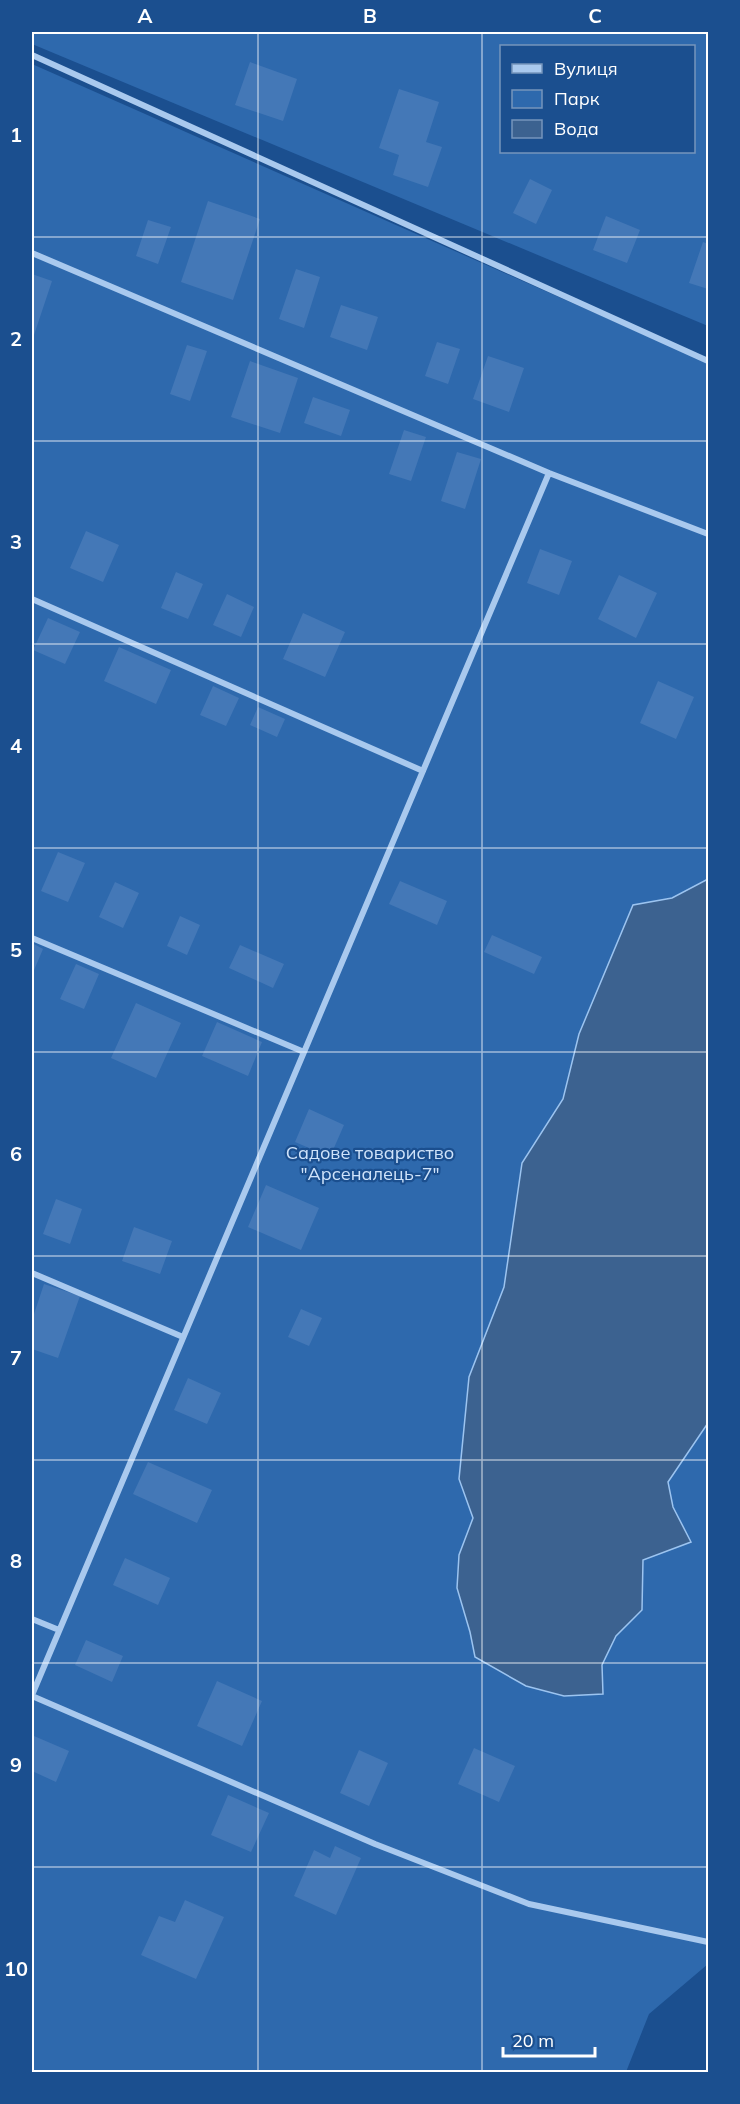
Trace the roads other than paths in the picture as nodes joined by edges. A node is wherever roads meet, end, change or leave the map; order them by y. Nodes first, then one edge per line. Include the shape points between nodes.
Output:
1 (32, 55) edge
2 (32, 253) edge
3 (708, 361) edge
4 (549, 474) junction
5 (708, 534) edge
6 (32, 599) edge
7 (423, 771) junction
8 (32, 938) edge
9 (304, 1052) junction
10 (32, 1274) edge
11 (183, 1337) junction
12 (32, 1619) edge
13 (59, 1630) junction
14 (32, 1695) edge
15 (708, 1942) edge

1 - 3 street
2 - 4 street
4 - 5 street
4 - 7 street
6 - 7 street
7 - 9 street
8 - 9 street
9 - 11 street
10 - 11 street
11 - 13 street
12 - 13 street
13 - 14 street
14 - 15 street via 375,1844 529,1904

